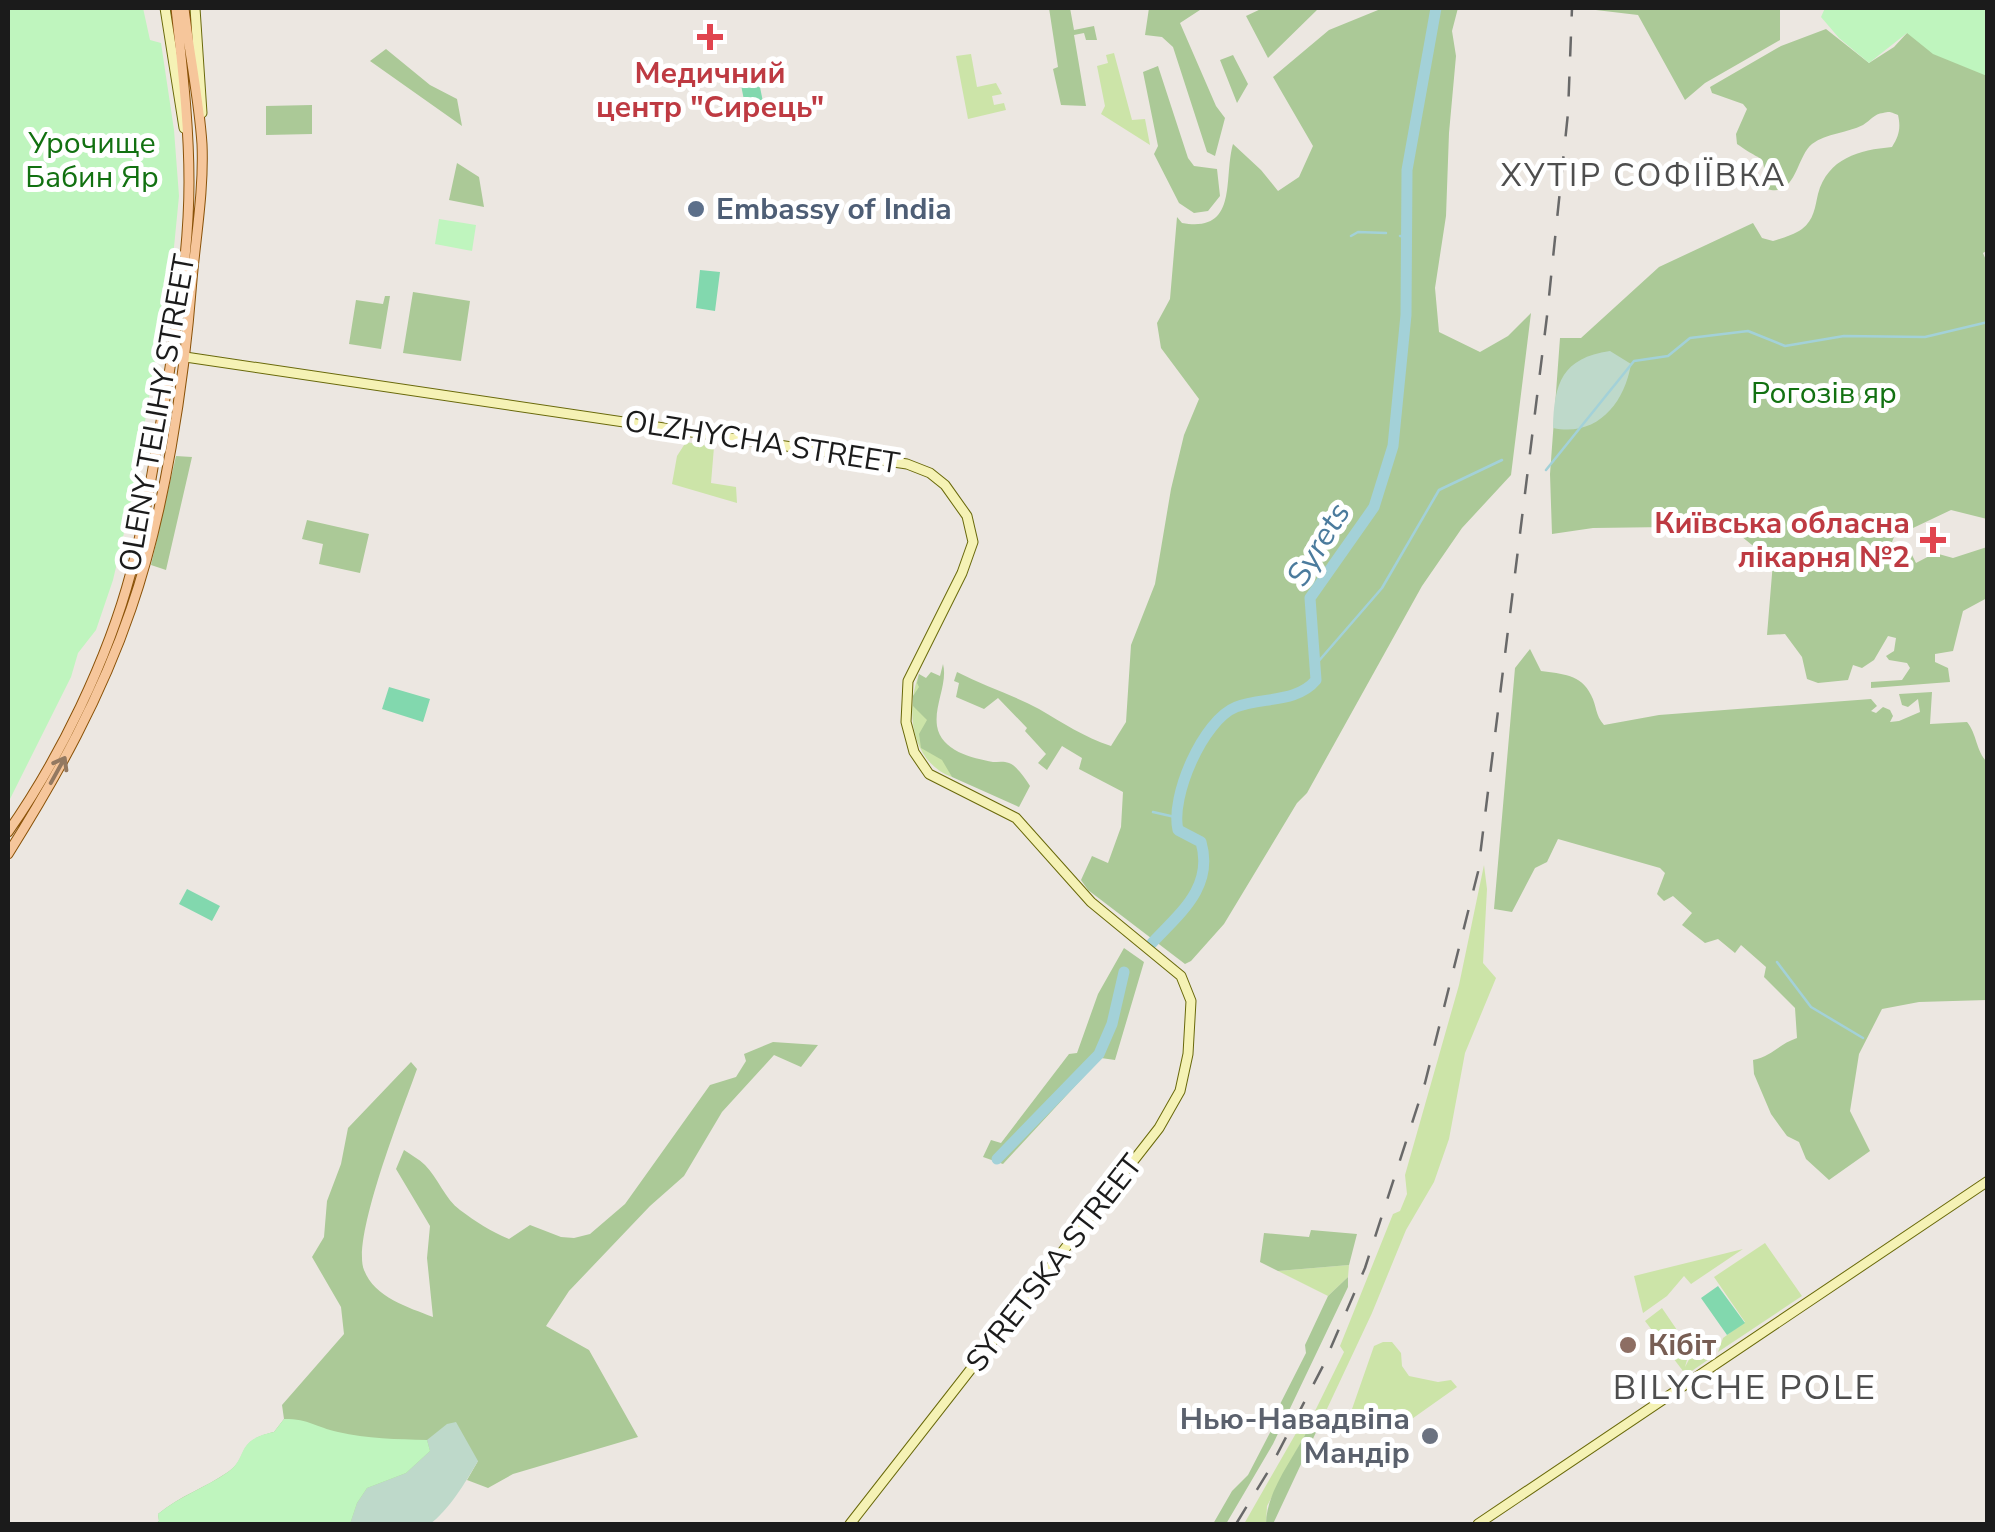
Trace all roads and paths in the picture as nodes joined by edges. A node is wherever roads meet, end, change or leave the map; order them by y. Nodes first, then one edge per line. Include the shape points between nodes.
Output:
1 (165, 8) edge
2 (176, 8) edge
3 (184, 8) edge
4 (194, 8) edge
5 (202, 146) junction
6 (188, 147) junction
7 (172, 355) junction
8 (185, 356) junction
9 (8, 832) edge
10 (8, 854) edge
11 (1181, 976) joint
12 (1988, 1181) edge
13 (850, 1524) edge
14 (1478, 1524) edge

1 - 6 main road, OLENY TELIHY STREET
2 - 6 main road, OLENY TELIHY STREET
3 - 5 main road, OLENY TELIHY STREET
4 - 5 main road, OLENY TELIHY STREET
5 - 8 main road, OLENY TELIHY STREET
6 - 7 main road, OLENY TELIHY STREET via 187,233
7 - 8 main road, OLZHYCHA STREET
7 - 9 main road, OLENY TELIHY STREET via 142,529 120,606 69,725
10 -> 8 main road, OLENY TELIHY STREET via 80,730 132,608
8 - 11 main road, OLZHYCHA STREET via 907,464 930,473 967,516 973,542 908,681 906,722 914,752 929,774 1018,820 1091,902
11 - 13 main road, SYRETSKA STREET via 1190,1001 1188,1054 1167,1116
12 - 14 main road

